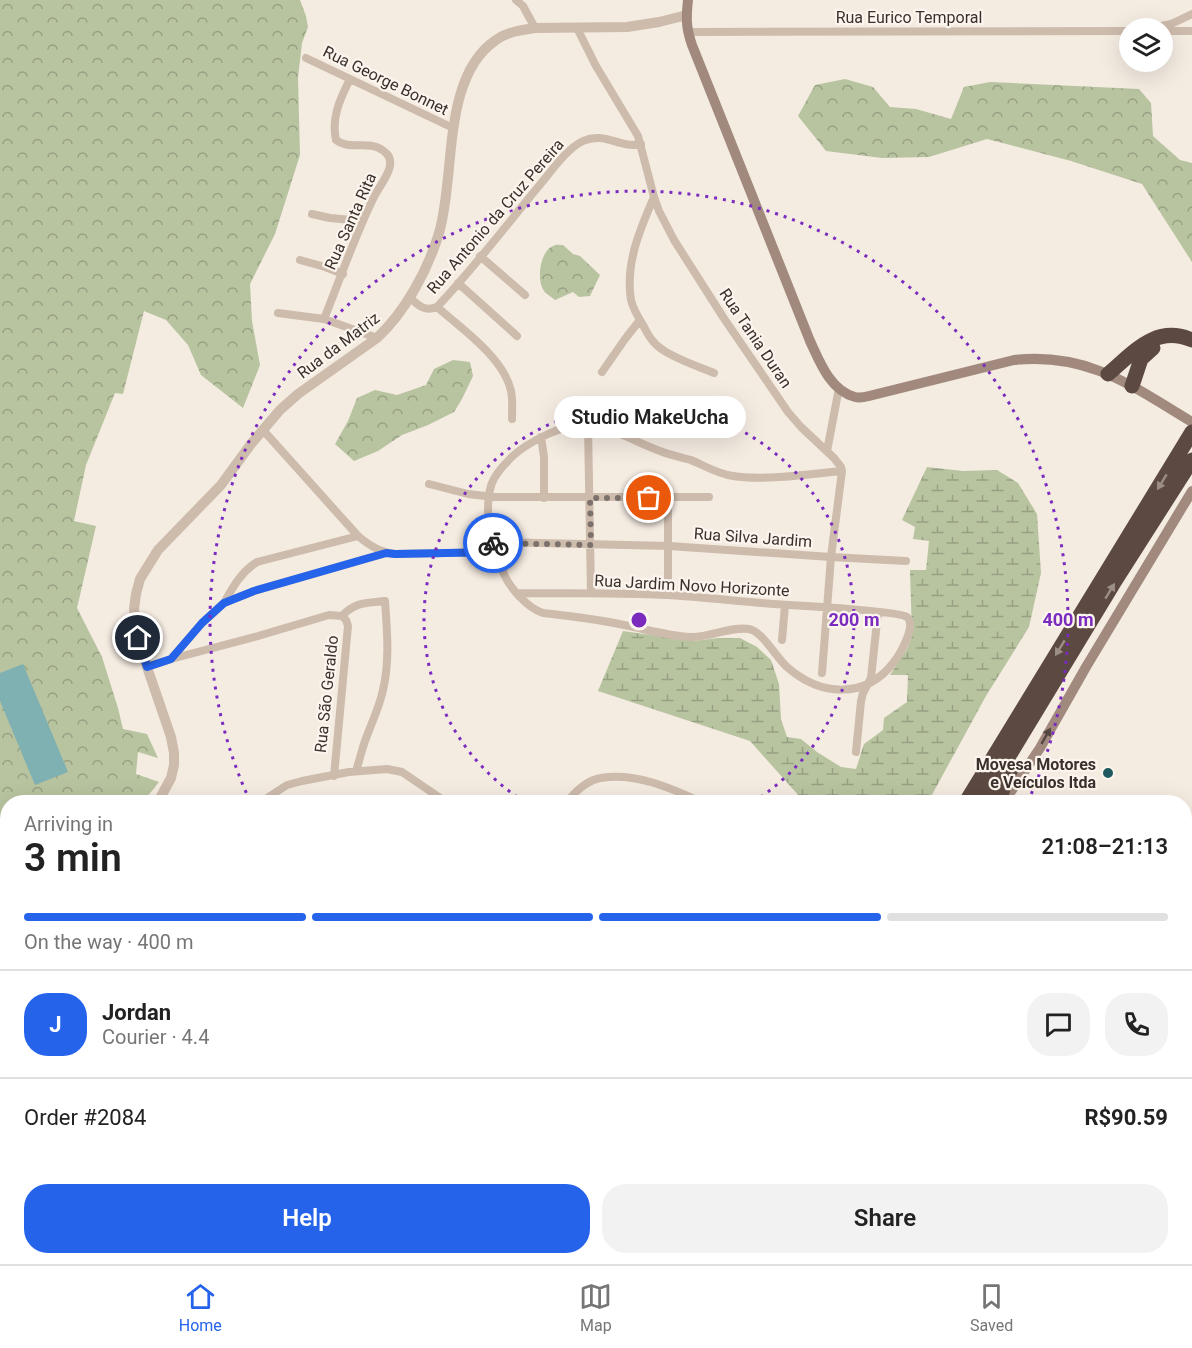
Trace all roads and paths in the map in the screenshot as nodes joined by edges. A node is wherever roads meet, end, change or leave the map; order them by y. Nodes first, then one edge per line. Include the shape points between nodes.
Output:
1 (516, 0) edge
2 (687, 0) edge
3 (1192, 14) edge
4 (687, 15) junction
5 (1173, 23) edge
6 (535, 28) junction
7 (577, 28) junction
8 (1119, 31) edge
9 (1173, 31) edge
10 (1192, 31) edge
11 (688, 32) junction
12 (306, 58) dead end
13 (350, 79) junction
14 (453, 128) junction
15 (641, 144) junction
16 (654, 197) junction
17 (312, 214) dead end
18 (362, 221) junction
19 (480, 256) junction
20 (300, 260) dead end
21 (343, 274) junction
22 (458, 283) junction
23 (525, 295) dead end
24 (409, 297) junction
25 (436, 307) junction
26 (278, 313) dead end
27 (324, 319) junction
28 (640, 320) junction
29 (517, 336) dead end
30 (377, 338) junction
31 (1192, 340) edge
32 (1192, 350) edge
33 (602, 372) dead end
34 (714, 373) dead end
35 (1108, 374) junction
36 (1132, 386) junction
37 (840, 388) junction
38 (512, 419) dead end
39 (1192, 421) edge
40 (588, 426) junction
41 (263, 430) junction
42 (1192, 432) edge
43 (541, 437) junction
44 (827, 451) junction
45 (1176, 458) junction
46 (1192, 460) edge
47 (842, 471) junction
48 (429, 484) dead end
49 (1192, 491) edge
50 (488, 497) junction
51 (668, 497) junction
52 (709, 497) dead end
53 (544, 498) junction
54 (590, 498) junction
55 (358, 536) junction
56 (493, 542) junction
57 (591, 545) junction
58 (669, 546) junction
59 (497, 552) junction
60 (386, 553) junction
61 (831, 557) junction
62 (906, 561) dead end
63 (518, 594) junction
64 (591, 594) junction
65 (668, 595) junction
66 (224, 603) junction
67 (785, 605) junction
68 (828, 607) junction
69 (878, 612) junction
70 (342, 616) junction
71 (782, 640) dead end
72 (171, 659) junction
73 (147, 667) junction
74 (822, 673) dead end
75 (868, 684) junction
76 (1031, 722) junction
77 (856, 752) dead end
78 (356, 771) junction
79 (334, 776) junction
80 (163, 795) edge
81 (272, 795) edge
82 (436, 795) edge
83 (573, 795) edge
84 (684, 795) edge
85 (970, 795) edge
86 (985, 795) edge
87 (1001, 795) edge
88 (1009, 795) edge

1 - 6 street
2 - 4 main road
3 - 5 street
4 - 7 street, Rua da Matriz via 644,25
4 - 11 main road
6 - 7 street, Rua da Matriz
6 - 14 street, Rua da Matriz via 506,34 485,50 461,91
7 - 15 street, Rua Tania Duran
8 - 11 street, Rua Eurico Temporal
9 - 10 street
11 - 37 main road via 810,340 825,371
12 - 13 street, Rua George Bonnet
13 - 14 street, Rua George Bonnet
13 - 18 street, Rua Santa Rita via 335,117 336,140 346,145 379,147 390,159 390,169
14 - 24 street, Rua da Matriz via 440,232
15 - 16 street, Rua Tania Duran
15 - 19 street, Rua Antonio da Cruz Pereira via 628,145 597,137 582,141
16 - 28 street via 633,256 631,300
16 - 44 street, Rua Tania Duran via 683,256 764,379 801,427
17 - 18 street
18 - 21 street, Rua Santa Rita
19 - 22 street, Rua Antonio da Cruz Pereira
19 - 23 street
20 - 21 street
21 - 27 street, Rua Santa Rita
22 - 25 street, Rua Antonio da Cruz Pereira
22 - 29 street
24 - 25 street, Rua Antonio da Cruz Pereira via 424,309
24 - 30 street, Rua da Matriz
25 - 38 street via 500,365 511,391
26 - 27 street
27 - 30 street
28 - 33 street
28 - 34 street via 662,350
30 - 41 street, Rua da Matriz via 298,394
31 - 35 highway via 1175,335 1157,337
32 - 36 highway via 1170,342 1150,349 1141,359
35 - 36 main road
35 - 37 main road via 1069,362 1031,358 869,396 855,397
36 - 39 main road
37 - 44 street
39 - 45 highway via 1177,445
40 - 43 street via 566,428
40 - 47 street via 721,474 743,478
40 - 54 street
41 - 55 street
41 - 73 street, Rua da Matriz via 207,501 158,550 140,579 135,624
42 - 45 highway
43 - 50 street via 518,451 501,468
43 - 53 street
44 - 47 street, Rua Tania Duran
45 -> 85 highway
76 -> 46 highway
47 - 61 street
48 - 50 street
88 -> 49 main road
50 - 53 street
50 - 56 street
51 - 52 street
51 - 54 street
51 - 58 street
53 - 54 street
54 - 57 street
55 - 60 street
55 - 66 street via 257,562 240,576
56 - 57 street, Rua Silva Jardim
56 - 59 street
57 - 58 street, Rua Silva Jardim
57 - 64 street
58 - 61 street, Rua Silva Jardim
58 - 65 street
59 - 60 street
59 - 63 street via 506,578
60 - 66 street
61 - 62 street, Rua Silva Jardim
61 - 68 street
63 - 64 street, Rua Jardim Novo Horizonte
63 - 75 street via 530,607 543,613 682,636 749,629 806,681 819,687 844,689
64 - 65 street, Rua Jardim Novo Horizonte
65 - 67 street, Rua Jardim Novo Horizonte
66 - 72 street
67 - 68 street, Rua Jardim Novo Horizonte
67 - 71 street
68 - 69 street, Rua Jardim Novo Horizonte
68 - 74 street
69 - 75 street
69 - 75 street, Rua Jardim Novo Horizonte via 907,616 909,624 895,661
70 - 72 street via 329,615
70 - 78 street via 349,608 385,601 387,651 383,691
70 - 79 street, Rua São Geraldo via 348,632
72 - 73 street
73 - 80 street, Rua da Matriz via 174,753 171,778
75 - 77 street via 861,701
76 - 86 highway
76 - 87 highway
78 - 79 street
78 - 82 street via 396,770
79 - 81 street via 287,785
83 - 84 street via 599,778 628,778

